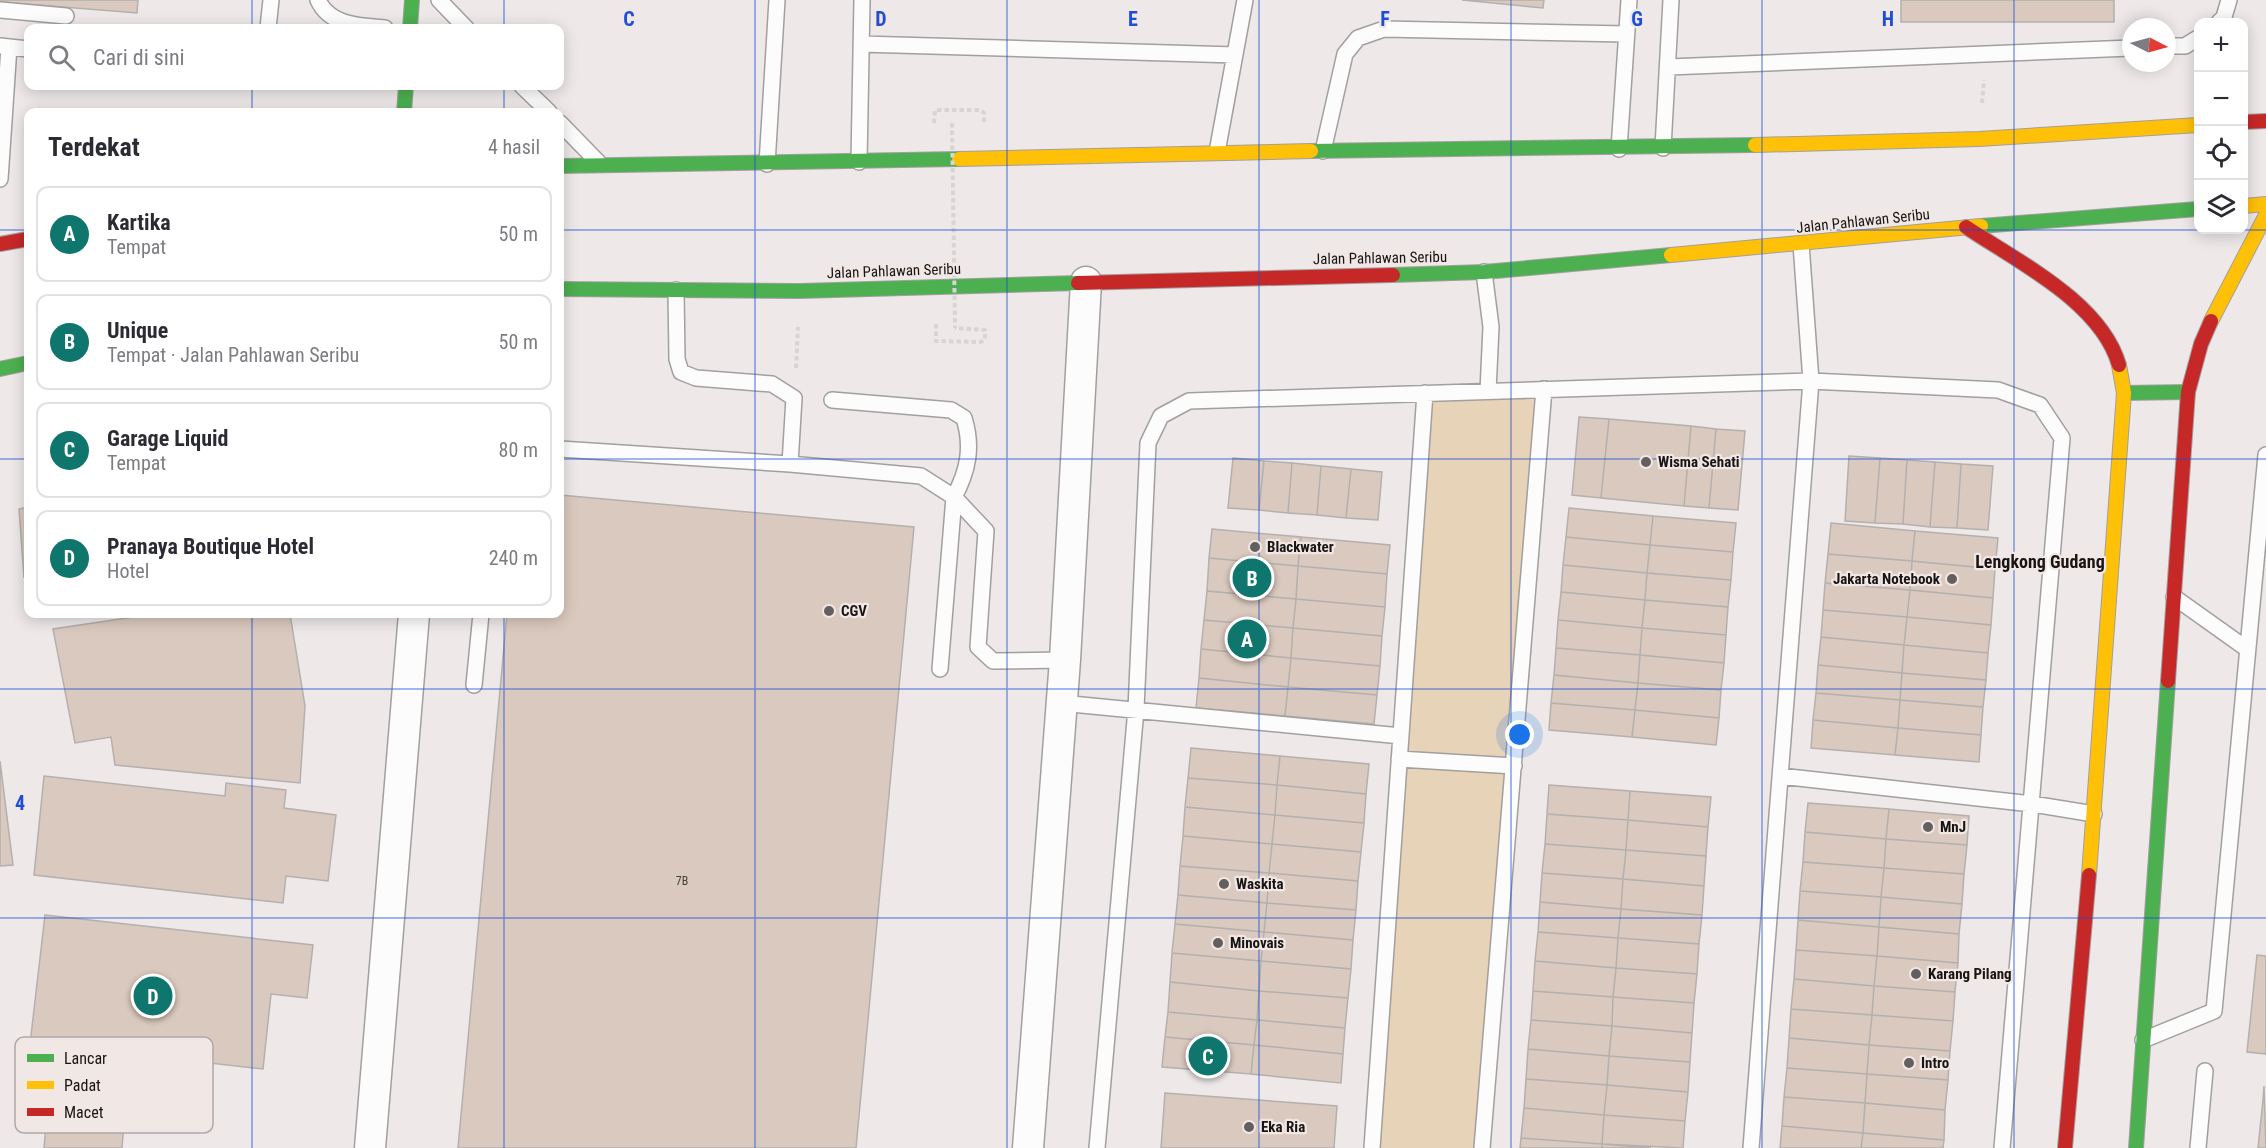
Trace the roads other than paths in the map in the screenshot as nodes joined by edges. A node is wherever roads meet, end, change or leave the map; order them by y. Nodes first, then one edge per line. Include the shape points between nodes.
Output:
1 (271, 0) edge
2 (318, 0) edge
3 (412, 0) edge
4 (439, 0) edge
5 (777, 0) edge
6 (862, 0) edge
7 (1245, 0) edge
8 (1629, 0) edge
9 (1671, 0) edge
10 (2229, 0) edge
11 (0, 10) edge
12 (66, 16) dead end
13 (2223, 18) edge
14 (268, 24) edge
15 (346, 24) edge
16 (410, 24) edge
17 (462, 24) edge
18 (1626, 34) junction
19 (2194, 41) edge
20 (861, 44) junction
21 (2176, 46) edge
22 (5, 47) edge
23 (2122, 48) edge
24 (24, 49) edge
25 (1235, 55) junction
26 (1669, 67) junction
27 (406, 90) edge
28 (526, 90) edge
29 (404, 108) edge
30 (545, 108) edge
31 (2266, 121) edge
32 (2248, 122) edge
33 (2194, 125) edge
34 (564, 127) edge
35 (1663, 148) junction
36 (1619, 149) junction
37 (1323, 151) junction
38 (1216, 152) junction
39 (859, 162) junction
40 (766, 164) junction
41 (600, 165) junction
42 (564, 166) edge
43 (0, 179) edge
44 (2266, 204) edge
45 (2248, 206) edge
46 (2194, 209) edge
47 (2266, 215) edge
48 (1966, 227) junction
49 (24, 240) edge
50 (0, 244) edge
51 (1802, 244) junction
52 (1484, 272) junction
53 (1086, 282) junction
54 (564, 289) edge
55 (676, 290) junction
56 (24, 364) edge
57 (0, 369) edge
58 (1811, 381) junction
59 (1544, 389) junction
60 (1488, 391) junction
61 (2188, 392) junction
62 (1425, 393) junction
63 (2124, 393) junction
64 (832, 400) dead end
65 (564, 449) edge
66 (2266, 455) edge
67 (790, 464) junction
68 (954, 497) junction
69 (2174, 597) junction
70 (414, 618) edge
71 (481, 618) edge
72 (2247, 649) junction
73 (1065, 660) junction
74 (940, 669) dead end
75 (474, 685) dead end
76 (1061, 703) junction
77 (1136, 709) junction
78 (1401, 736) junction
79 (1399, 759) junction
80 (1514, 766) junction
81 (1780, 776) junction
82 (2032, 804) junction
83 (2094, 814) junction
84 (2143, 1040) junction
85 (2205, 1071) dead end
86 (370, 1148) edge
87 (1028, 1148) edge
88 (1097, 1148) edge
89 (1372, 1148) edge
90 (1482, 1148) edge
91 (1750, 1148) edge
92 (2002, 1148) edge
93 (2064, 1148) edge
94 (2136, 1148) edge
95 (2198, 1148) edge

1 - 14 lane
2 - 15 lane via 330,15
3 - 16 main road
4 - 17 lane
5 - 40 lane
6 - 20 lane
7 - 25 lane
8 - 18 lane
9 - 26 lane
10 - 13 lane
11 - 12 lane
18 - 36 lane
18 - 37 lane via 1384,28 1358,38 1345,54
19 - 21 lane
20 - 25 lane
20 - 39 lane
22 - 24 lane
22 - 43 lane
23 - 26 lane
25 - 38 lane
26 - 35 lane
27 - 29 main road
28 - 30 lane
31 - 32 main road
33 - 35 main road via 1979,139
34 - 41 lane
35 - 36 main road
36 - 37 main road
37 - 38 main road
38 - 39 main road
39 - 40 main road
40 - 41 main road
41 - 42 main road
44 - 45 main road
46 - 48 main road, Jalan Pahlawan Seribu
47 - 61 main road via 2201,344
48 - 51 main road, Jalan Pahlawan Seribu
48 - 63 main road via 2085,312 2106,335 2120,363
49 - 50 main road
51 - 52 main road, Jalan Pahlawan Seribu
51 - 58 lane
52 - 53 main road, Jalan Pahlawan Seribu
52 - 60 lane via 1491,327
53 - 55 main road, Jalan Pahlawan Seribu via 800,291
53 - 73 street
54 - 55 main road, Jalan Pahlawan Seribu
55 - 67 lane via 677,359 681,372 696,378 772,384 794,398
56 - 57 main road
58 - 59 lane
58 - 81 lane
58 - 82 lane via 1998,390 2040,405 2062,438
59 - 60 lane
59 - 80 lane
60 - 62 lane
61 - 63 main road
61 - 69 main road
62 - 77 lane via 1188,401 1161,416 1148,443
62 - 78 lane
63 - 83 main road
64 - 68 lane via 951,410 964,418 969,433 966,475
65 - 67 lane
66 - 72 lane
67 - 68 lane via 921,476
68 - 73 lane via 986,531 978,647 993,661
68 - 74 lane
69 - 72 lane
69 - 84 main road
70 - 86 street
71 - 75 lane
72 - 84 lane via 2214,1011
73 - 76 street
76 - 77 lane
76 - 87 street
77 - 78 lane
77 - 88 lane
78 - 79 lane
79 - 80 lane
79 - 89 lane
80 - 90 lane
81 - 82 lane
81 - 91 lane
82 - 83 lane
82 - 92 lane
83 - 93 main road
84 - 94 main road
85 - 95 lane

